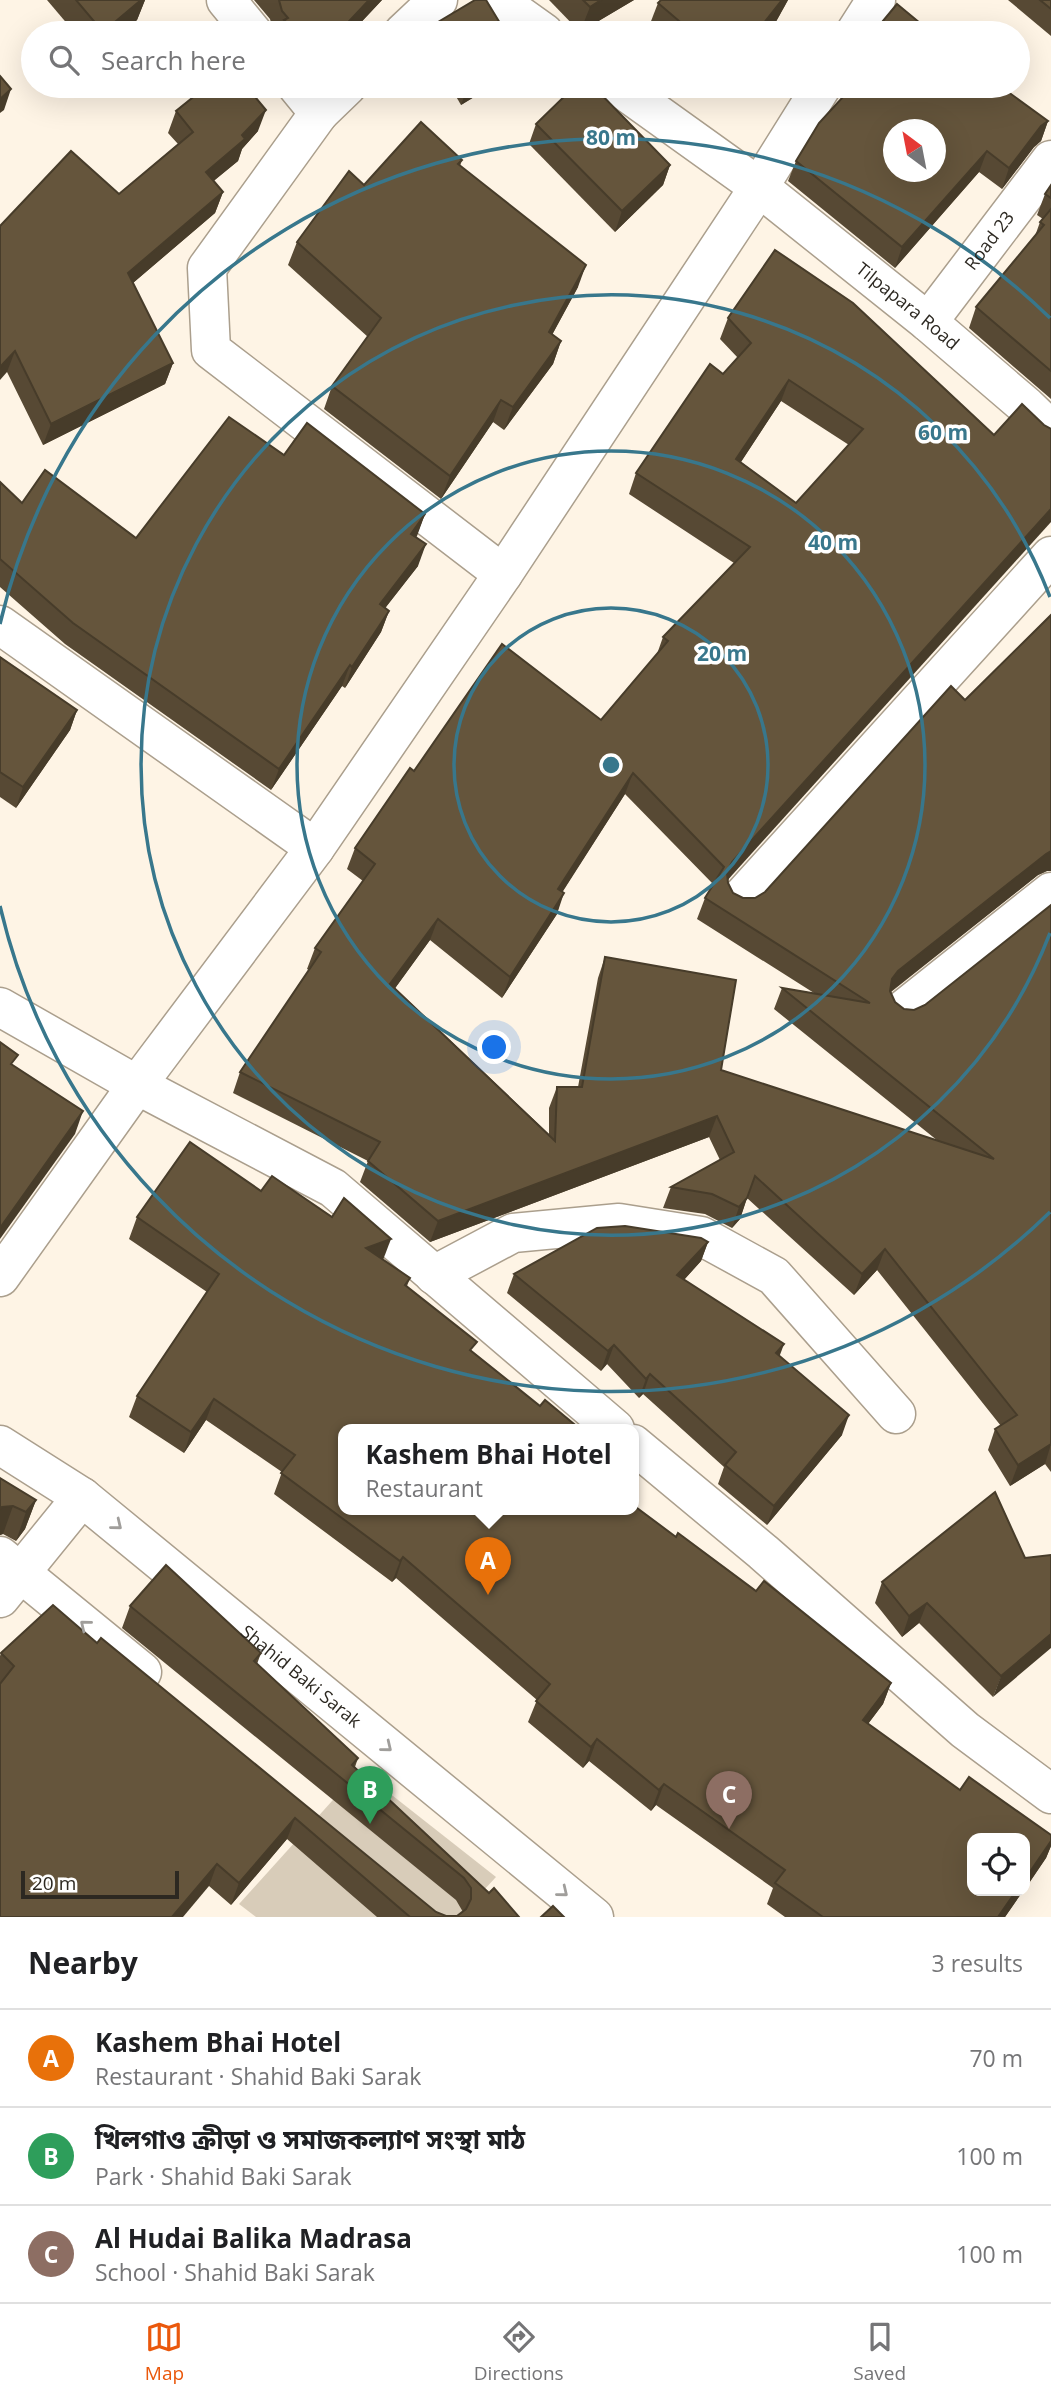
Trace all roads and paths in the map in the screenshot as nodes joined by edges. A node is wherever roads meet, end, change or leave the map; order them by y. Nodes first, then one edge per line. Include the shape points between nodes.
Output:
1 (226, 0) edge
2 (438, 0) edge
3 (498, 0) edge
4 (876, 0) edge
5 (243, 21) edge
6 (416, 21) edge
7 (527, 21) edge
8 (863, 21) edge
9 (635, 98) edge
10 (815, 98) edge
11 (308, 99) edge
12 (1051, 160) edge
13 (759, 187) junction
14 (928, 322) junction
15 (1051, 430) edge
16 (1051, 556) edge
17 (503, 574) junction
18 (0, 625) edge
19 (315, 848) junction
20 (1051, 892) edge
21 (741, 898) edge
22 (0, 1007) edge
23 (904, 1009) edge
24 (137, 1085) junction
25 (434, 1275) junction
26 (0, 1277) edge
27 (896, 1413) dead end
28 (609, 1424) edge
29 (0, 1445) edge
30 (639, 1449) edge
31 (82, 1497) junction
32 (7, 1575) edge
33 (166, 1692) edge
34 (1051, 1794) edge
35 (594, 1917) edge

1 - 5 street
2 - 6 street
3 - 7 street
4 - 8 street
9 - 13 street, Tilpapara Road
10 - 13 street
11 - 17 street via 207,268 211,349
12 - 14 street, Road 23
13 - 14 street, Tilpapara Road
13 - 17 street
14 - 15 street, Tilpapara Road
16 - 21 street
17 - 19 street
18 - 19 street
19 - 24 street
20 - 23 street
22 - 24 street
24 - 25 street via 333,1188
24 - 26 street
25 - 27 street via 513,1233 619,1223 701,1236 775,1276
25 - 28 street
29 - 31 street, Shahid Baki Sarak
30 - 34 street via 965,1730
31 - 32 street
31 -> 35 street, Shahid Baki Sarak
33 -> 32 street

